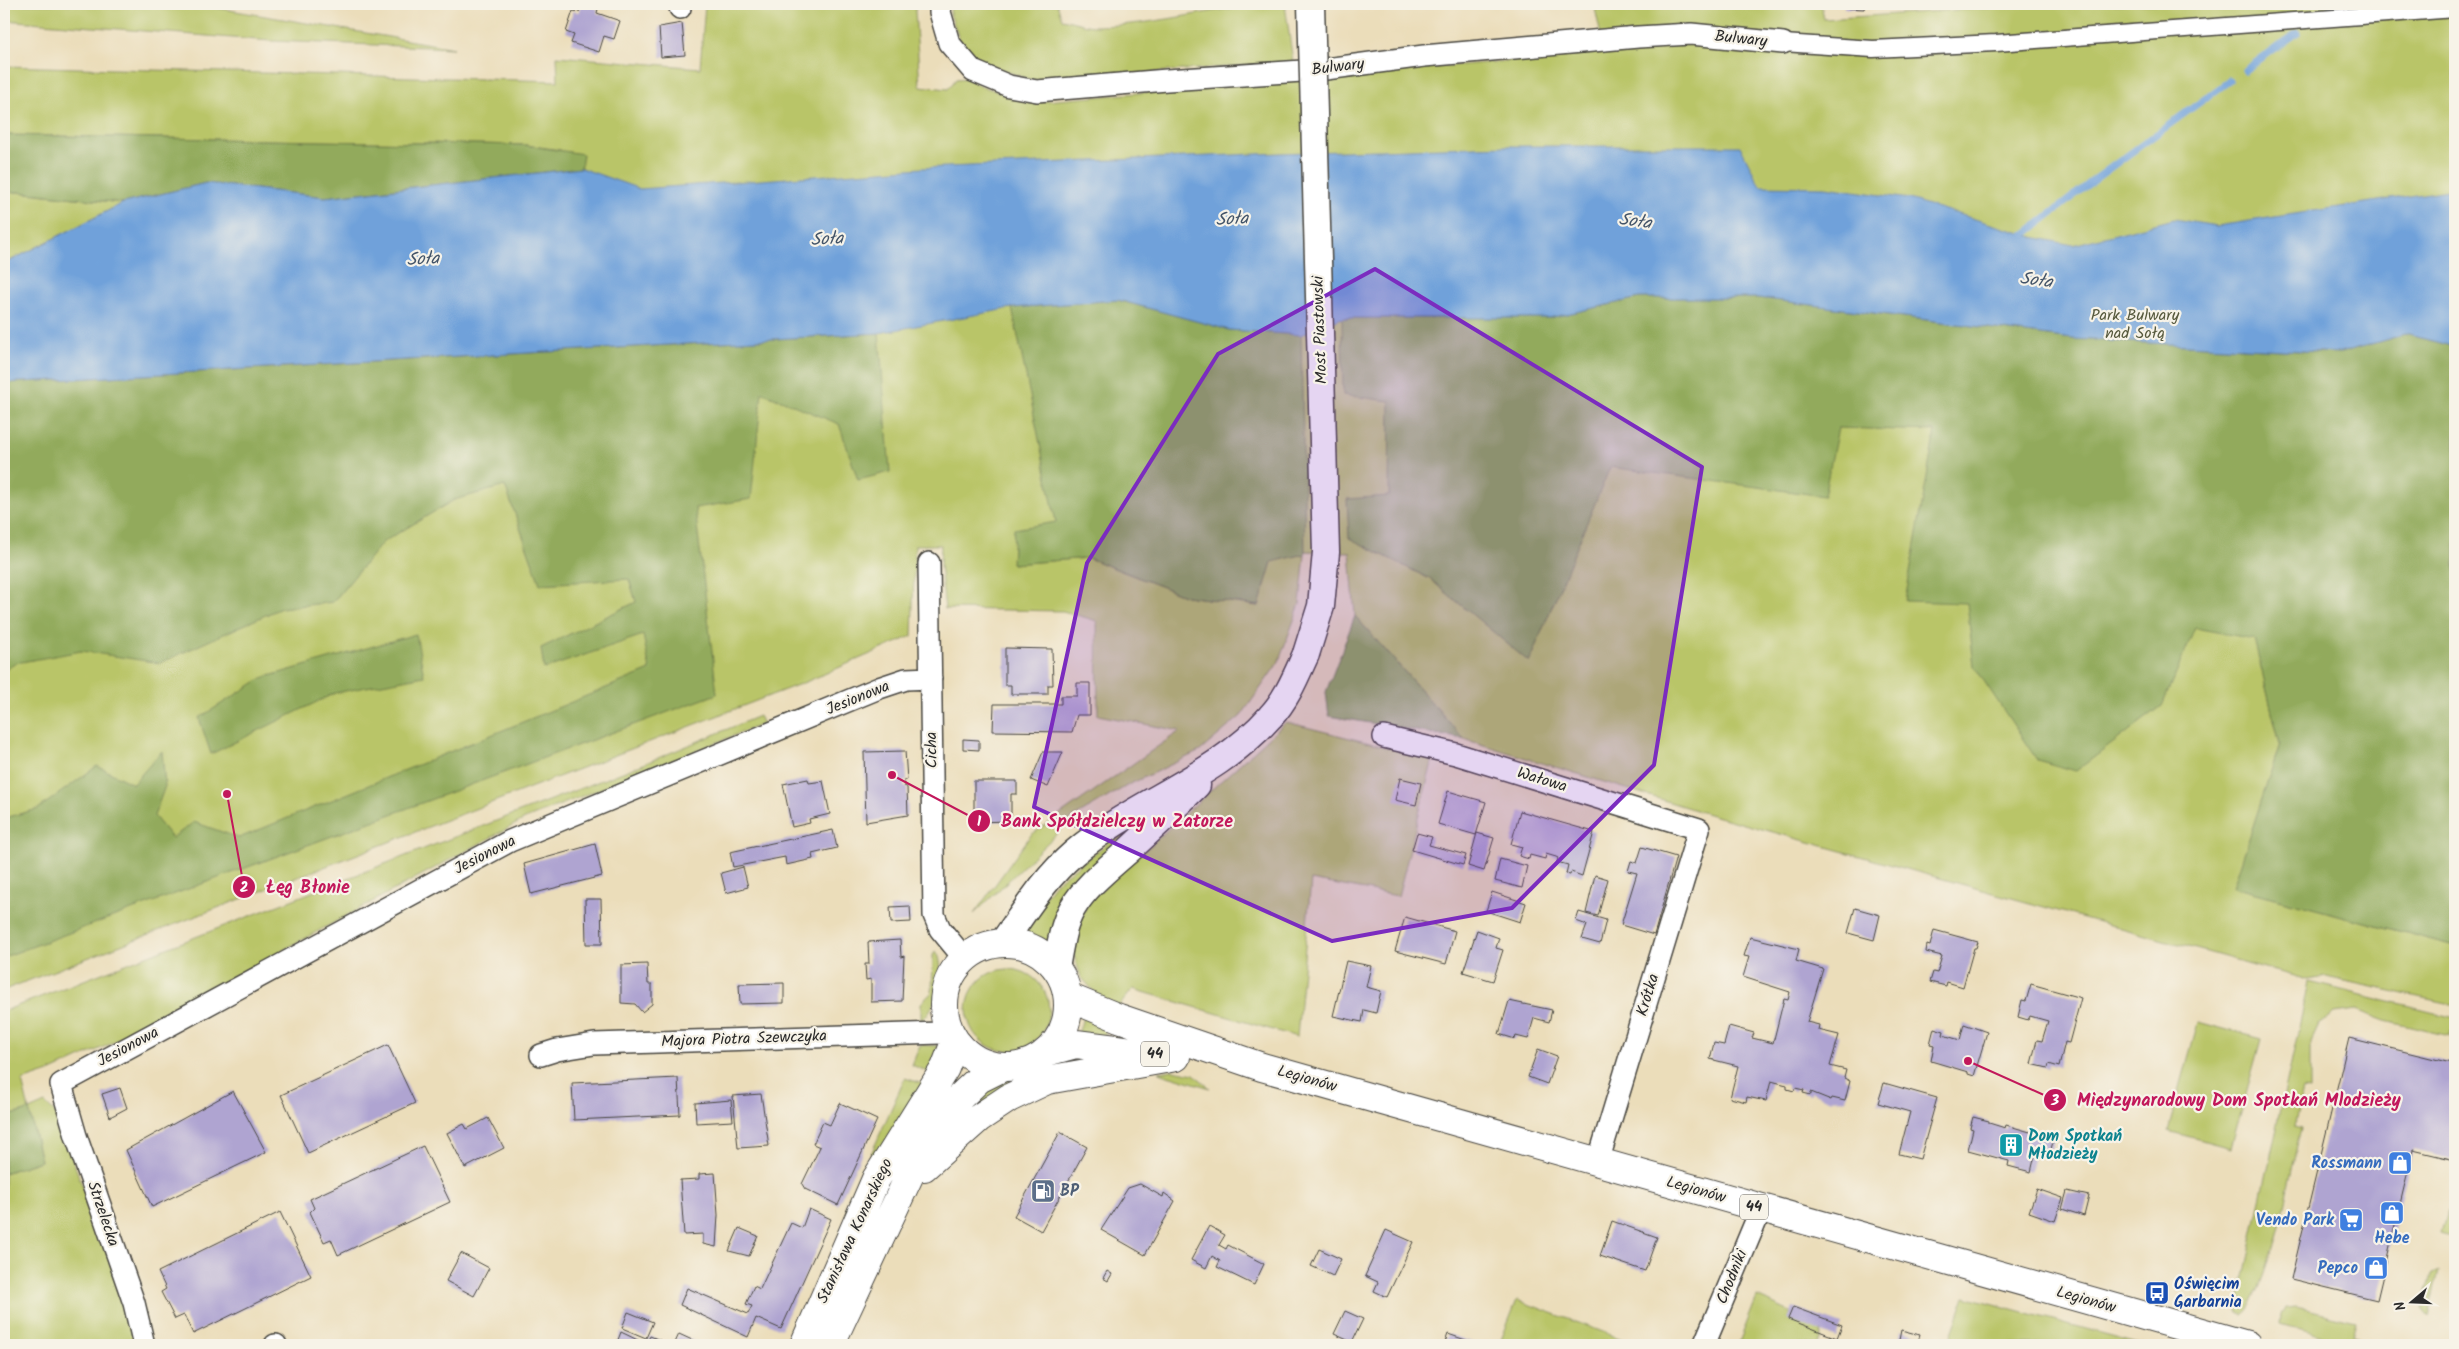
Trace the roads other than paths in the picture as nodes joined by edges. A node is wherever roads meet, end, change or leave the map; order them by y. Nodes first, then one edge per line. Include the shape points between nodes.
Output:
1 (940, 4) edge
2 (1311, 4) edge
3 (2455, 9) edge
4 (1783, 43) joint
5 (930, 563) dead end
6 (931, 678) junction
7 (1384, 737) dead end
8 (1216, 765) junction
9 (1699, 829) joint
10 (1003, 942) junction
11 (964, 958) junction
12 (1056, 968) junction
13 (1068, 997) junction
14 (951, 1035) junction
15 (1050, 1051) junction
16 (541, 1055) dead end
17 (1176, 1057) junction
18 (1262, 1067) junction
19 (1001, 1068) junction
20 (61, 1084) joint
21 (1598, 1162) junction
22 (904, 1185) junction
23 (1761, 1209) junction
24 (144, 1345) edge
25 (804, 1345) edge
26 (830, 1345) edge
27 (1704, 1345) edge
28 (2247, 1345) edge

1 - 4 street, Bulwary via 949,43 973,70 1009,86 1037,91 1318,70 1424,56 1638,37 1691,34
2 - 8 street, Most Piastowski, bridge via 1326,552 1321,606 1291,688 1272,716
3 - 4 street via 1874,49
5 - 6 street, Cicha
6 - 11 street, Cicha via 934,915 940,929
6 - 20 street, Jesionowa via 906,679 879,688 510,840
7 - 9 street, Wałowa via 1456,754
8 - 10 street via 1106,829 1075,852 1041,886
8 - 12 street via 1169,814 1088,888 1067,920
9 - 21 street, Krótka
10 - 11 main road, 44 via 982,947
10 - 12 main road, 44 via 1022,944 1039,952
11 - 14 main road, 44 via 944,993 944,1014
12 - 13 main road, 44
13 - 15 main road, 44 via 1066,1024
13 - 18 main road, Legionów / 44
14 - 16 street, Majora Piotra Szewczyka via 594,1044
14 - 19 main road, 44 via 968,1055 984,1064
14 - 25 main road, Stanisława Konarskiego via 945,1068 876,1178
15 - 17 main road, Legionów / 44 via 1076,1044
15 - 19 main road, 44 via 1027,1064
17 - 18 main road, Legionów / 44
17 - 22 main road via 1047,1080 1008,1098 979,1118
18 - 21 main road, Legionów / 44
19 - 22 main road, Stanisława Konarskiego / 44 via 979,1079 960,1097 920,1154
20 - 24 street, Strzelecka via 134,1303
21 - 23 main road, Legionów / 44
22 - 26 main road, Stanisława Konarskiego / 44
23 - 27 street, Chodniki
23 - 28 main road, Legionów / 44

